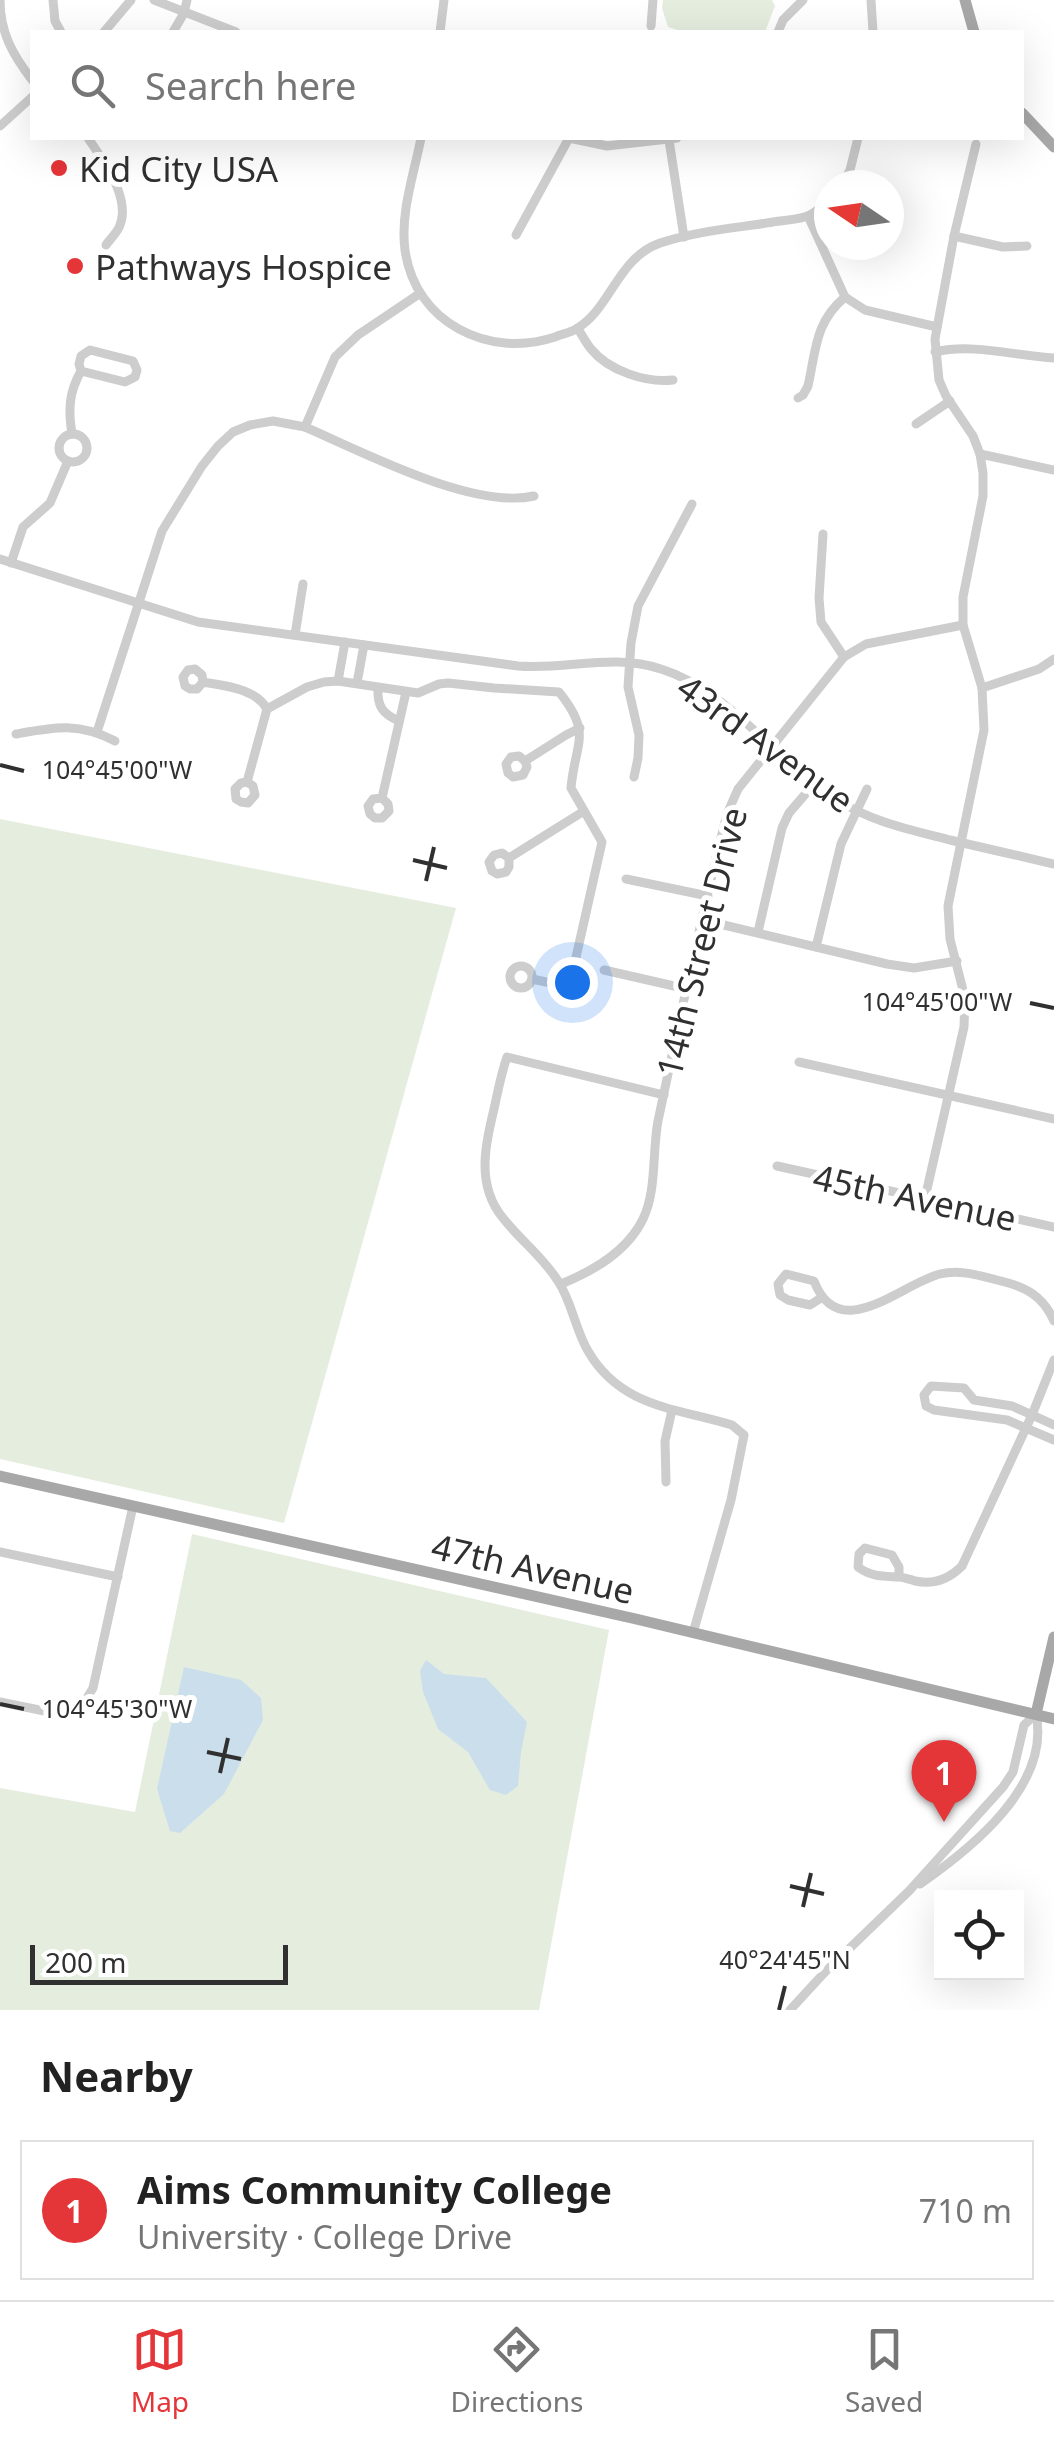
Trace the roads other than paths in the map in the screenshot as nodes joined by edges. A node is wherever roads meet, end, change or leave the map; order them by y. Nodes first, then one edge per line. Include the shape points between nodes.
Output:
1 (0, 0) edge
2 (53, 0) edge
3 (131, 0) edge
4 (154, 0) edge
5 (187, 0) edge
6 (444, 0) edge
7 (653, 0) edge
8 (786, 0) edge
9 (803, 0) edge
10 (871, 0) edge
11 (965, 0) edge
12 (794, 8) junction
13 (184, 13) junction
14 (651, 26) dead end
15 (61, 30) edge
16 (106, 30) edge
17 (174, 30) edge
18 (231, 30) edge
19 (440, 30) edge
20 (779, 30) edge
21 (873, 30) edge
22 (973, 30) edge
23 (30, 77) edge
24 (30, 99) edge
25 (1024, 115) edge
26 (0, 126) edge
27 (89, 140) edge
28 (421, 140) edge
29 (568, 140) edge
30 (579, 140) edge
31 (664, 140) edge
32 (673, 140) edge
33 (858, 140) edge
34 (976, 144) dead end
35 (1054, 147) edge
36 (850, 170) edge
37 (814, 212) edge
38 (808, 216) junction
39 (516, 236) dead end
40 (954, 236) junction
41 (684, 238) junction
42 (106, 245) dead end
43 (1028, 246) dead end
44 (419, 294) junction
45 (845, 297) junction
46 (936, 326) junction
47 (578, 328) junction
48 (935, 352) junction
49 (1054, 358) edge
50 (81, 371) junction
51 (673, 380) dead end
52 (798, 398) dead end
53 (950, 401) junction
54 (916, 424) dead end
55 (305, 427) junction
56 (72, 434) junction
57 (980, 454) junction
58 (68, 462) junction
59 (1054, 470) edge
60 (534, 496) dead end
61 (692, 504) dead end
62 (824, 534) dead end
63 (0, 559) edge
64 (11, 562) junction
65 (303, 584) dead end
66 (138, 604) junction
67 (963, 625) junction
68 (295, 636) junction
69 (345, 642) junction
70 (364, 646) junction
71 (844, 657) junction
72 (1054, 659) edge
73 (629, 662) junction
74 (518, 666) junction
75 (536, 668) junction
76 (338, 681) junction
77 (203, 682) dead end
78 (357, 683) junction
79 (378, 688) junction
80 (982, 688) junction
81 (516, 690) junction
82 (536, 690) junction
83 (406, 692) junction
84 (267, 709) junction
85 (399, 721) junction
86 (580, 728) junction
87 (97, 732) junction
88 (16, 734) dead end
89 (114, 741) dead end
90 (771, 745) junction
91 (526, 761) dead end
92 (634, 777) dead end
93 (248, 782) dead end
94 (814, 784) junction
95 (867, 789) dead end
96 (382, 798) dead end
97 (584, 811) junction
98 (856, 811) junction
99 (961, 842) junction
100 (508, 858) dead end
101 (1054, 864) edge
102 (626, 879) dead end
103 (708, 896) junction
104 (703, 920) junction
105 (758, 932) junction
106 (816, 947) junction
107 (957, 961) junction
108 (604, 970) dead end
109 (532, 978) dead end
110 (687, 988) junction
111 (798, 1062) dead end
112 (664, 1095) junction
113 (947, 1096) junction
114 (1054, 1119) edge
115 (776, 1166) dead end
116 (925, 1198) junction
117 (1054, 1227) edge
118 (561, 1284) junction
119 (821, 1298) junction
120 (1054, 1321) edge
121 (1054, 1360) edge
122 (974, 1400) junction
123 (672, 1410) junction
124 (971, 1415) junction
125 (1032, 1415) junction
126 (1054, 1424) edge
127 (1026, 1426) junction
128 (1054, 1440) edge
129 (0, 1476) edge
130 (666, 1482) dead end
131 (133, 1506) junction
132 (0, 1552) edge
133 (900, 1576) junction
134 (118, 1577) junction
135 (693, 1633) junction
136 (1054, 1637) edge
137 (0, 1702) edge
138 (1036, 1714) junction
139 (1054, 1719) edge
140 (910, 1891) junction
141 (790, 2010) edge

1 - 23 street via 10,50
2 - 15 street
3 - 16 street
4 - 13 street
5 - 13 street
6 - 19 street
7 - 14 street
8 - 12 street
9 - 12 street
10 - 21 street
11 - 22 main road
12 - 20 street
13 - 17 street
13 - 18 street
24 - 26 street
25 - 35 main road
27 - 42 street via 112,175 122,208 120,226
28 - 44 street via 404,233
29 - 39 street
30 - 31 street via 608,146
32 - 41 street
33 - 36 street
34 - 40 street
37 - 38 street
38 - 41 street
38 - 45 street
40 - 43 street
40 - 46 street
41 - 47 street via 636,256
44 - 47 street via 459,330 502,344
44 - 55 street via 335,357
45 - 46 street via 866,310
45 - 52 street via 822,322 808,386
46 - 48 street
47 - 51 street via 592,350 619,370
48 - 49 street
48 - 53 street
50 - 50 street via 125,382 137,370 129,358 88,350
50 - 56 street via 68,411
53 - 54 street
53 - 57 street
55 - 60 street via 433,481 510,499
55 - 66 street via 250,426 218,446 169,517
56 - 58 street via 59,446
56 - 58 street via 84,440 86,452
57 - 59 street
57 - 67 street via 983,496
58 - 64 street via 50,503 23,527
61 - 73 street via 638,606
62 - 71 street via 821,622
63 - 64 street, 43rd Avenue
64 - 66 street, 43rd Avenue
65 - 68 street
66 - 68 street, 43rd Avenue via 198,622
66 - 87 street
67 - 71 street, 14th Street Drive via 866,644
67 - 80 street
68 - 69 street, 43rd Avenue
69 - 70 street, 43rd Avenue
69 - 76 street
70 - 74 street, 43rd Avenue
70 - 78 street
71 - 90 street, 14th Street Drive
72 - 80 street
73 - 75 street, 43rd Avenue
73 - 90 street, 43rd Avenue via 697,684
73 - 92 street via 639,735
74 - 75 street, 43rd Avenue
74 - 81 street
75 - 82 street
76 - 78 street
76 - 84 street via 307,687
77 - 84 street via 250,693
78 - 79 street
79 - 83 street
79 - 85 street via 380,708
80 - 99 street via 984,730
81 - 82 street
81 - 83 street via 448,683
82 - 86 street via 558,692
83 - 85 street
84 - 93 street
85 - 96 street
86 - 91 street
86 - 97 street via 571,788
87 - 88 street via 68,726
87 - 89 street
90 - 94 street, 43rd Avenue
90 - 103 street, 14th Street Drive via 727,814
94 - 98 street, 43rd Avenue
94 - 105 street via 782,828
95 - 98 street
97 - 100 street
97 - 109 street via 602,842 572,975 564,984
98 - 99 street, 43rd Avenue
98 - 106 street via 841,844
99 - 101 street, 43rd Avenue
99 - 107 street via 948,906
102 - 103 street
103 - 104 street, 14th Street Drive
104 - 105 street
104 - 110 street, 14th Street Drive
105 - 106 street
106 - 107 street via 914,968
107 - 113 street via 966,1008
108 - 110 street
110 - 112 street, 14th Street Drive
111 - 113 street
112 - 118 street, 14th Street Drive via 644,1218 604,1262
112 - 118 street via 507,1057 489,1128 485,1181 504,1220
113 - 114 street
113 - 116 street
115 - 116 street, 45th Avenue
116 - 117 street, 45th Avenue
118 - 123 street via 596,1364 637,1399
119 - 119 street via 814,1281 786,1274 778,1284 788,1300 810,1306
119 - 120 street via 846,1309 869,1307 953,1272 1022,1286
121 - 125 street
122 - 124 street
122 - 124 street via 964,1388 931,1386 924,1395 934,1410
122 - 125 street
123 - 130 street
123 - 135 street via 732,1425 744,1435
124 - 127 street
125 - 126 street
125 - 127 street
127 - 128 street
127 - 133 street via 962,1566 935,1581
129 - 131 main road, 47th Avenue
131 - 134 street
131 - 135 main road, 47th Avenue
132 - 134 street
133 - 133 street via 892,1555 866,1548 859,1554 858,1567 865,1572
134 - 137 street via 93,1688 79,1711 59,1714
135 - 138 main road, 47th Avenue
136 - 138 main road
138 - 139 main road, 47th Avenue
138 - 140 street via 1024,1725 1004,1788
138 - 140 street via 1029,1772 1015,1799 953,1861
140 - 141 street

